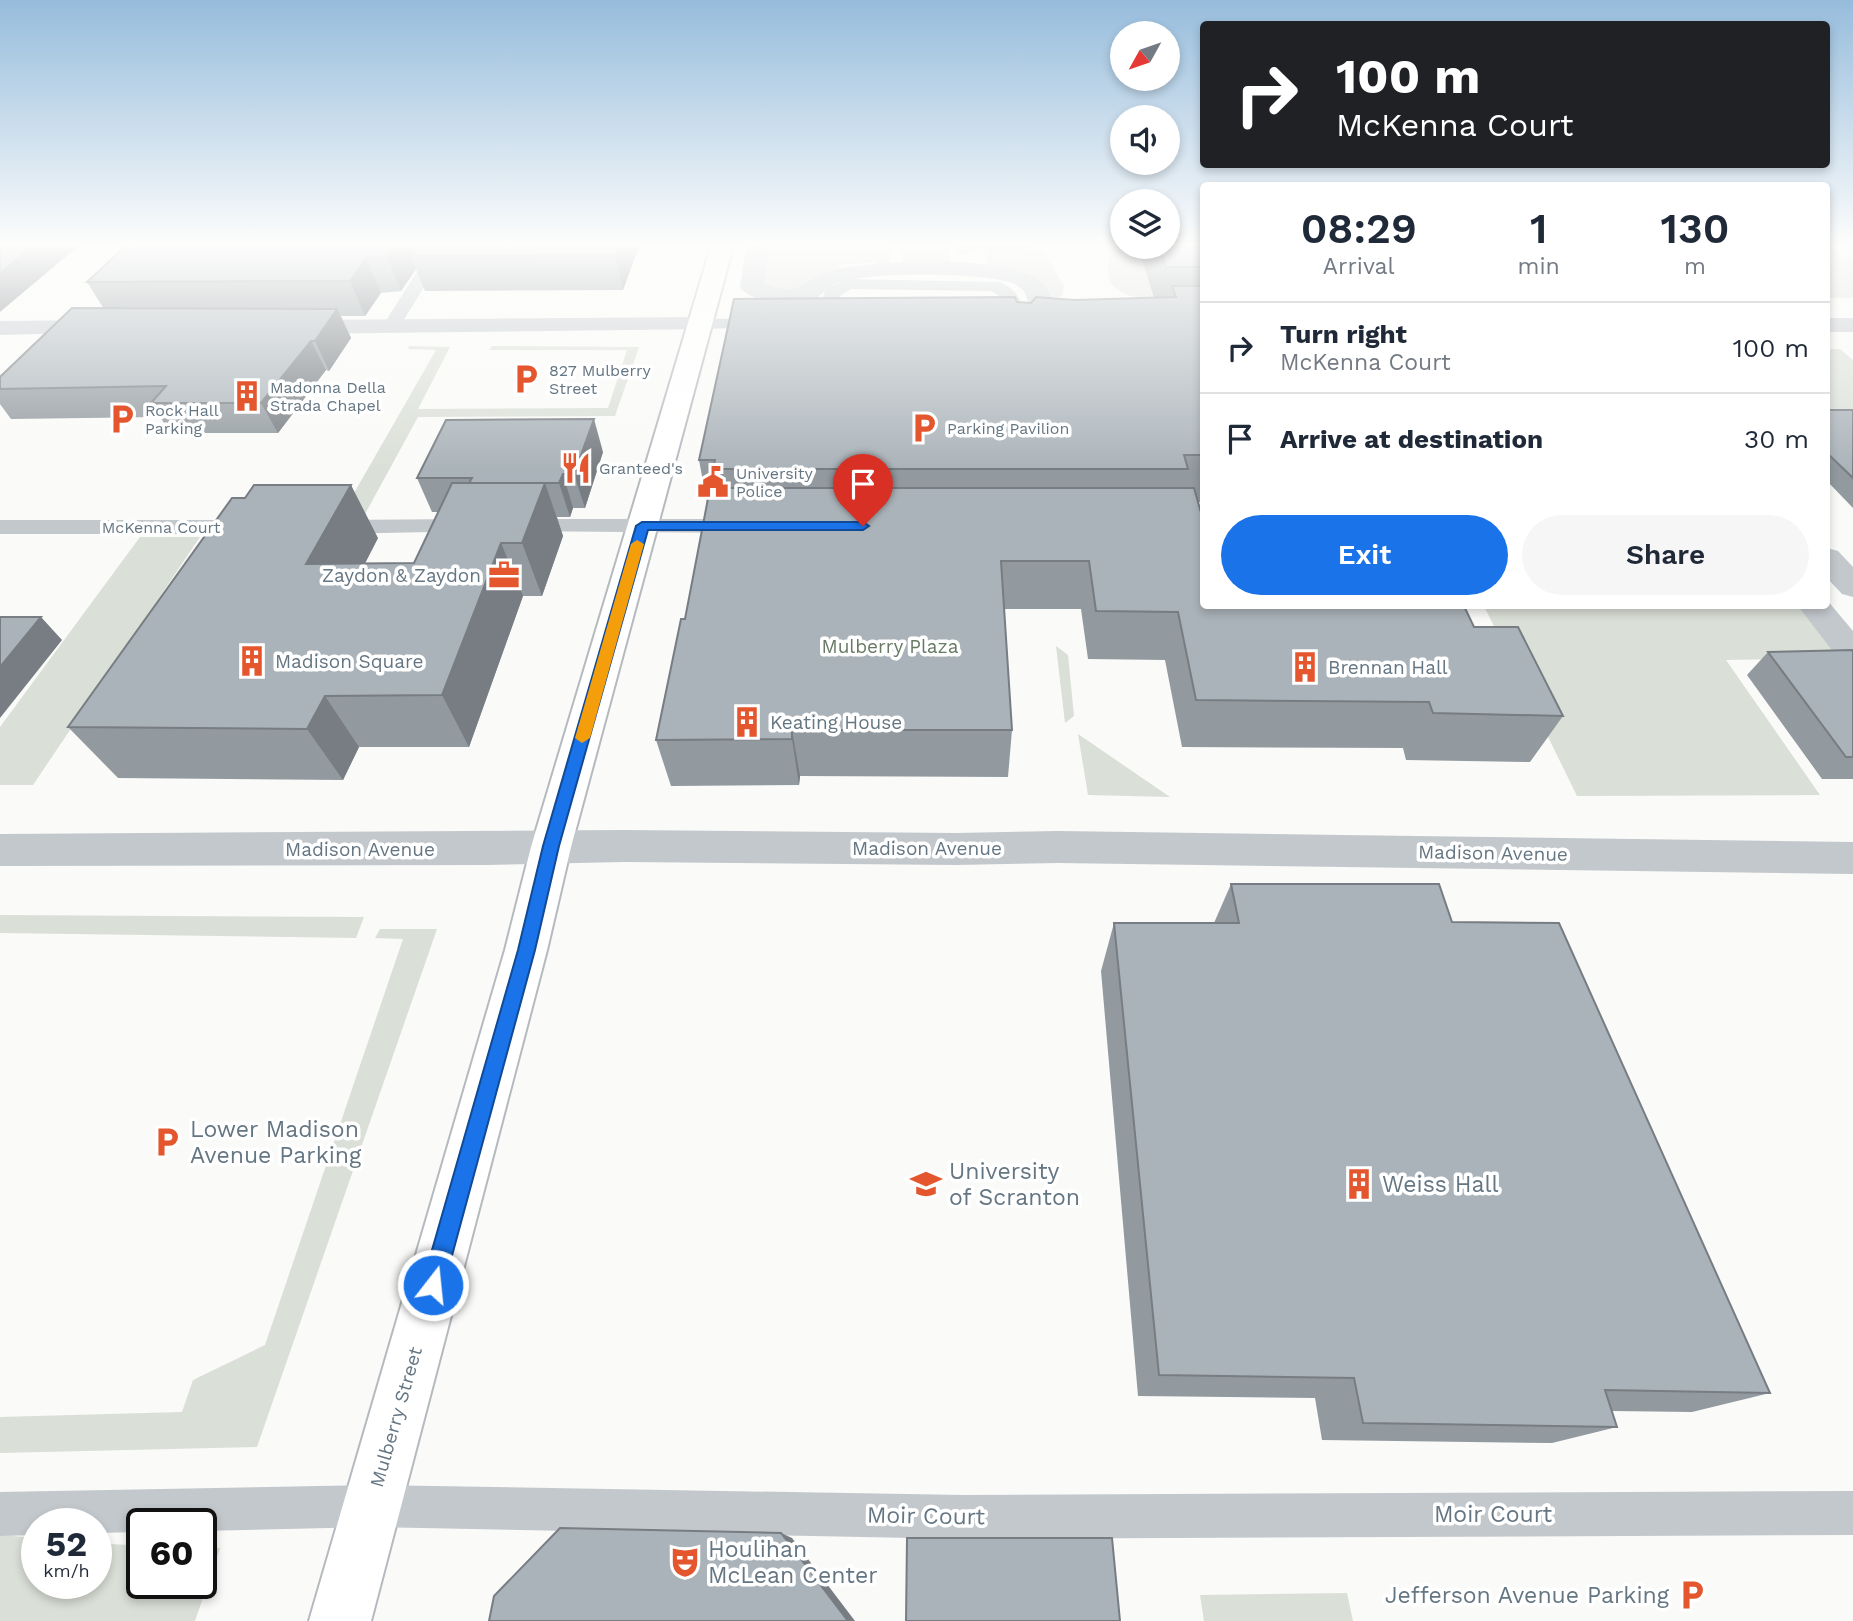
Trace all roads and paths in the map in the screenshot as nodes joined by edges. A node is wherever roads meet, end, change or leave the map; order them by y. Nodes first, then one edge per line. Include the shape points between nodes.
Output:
1 (396, 319) edge
2 (628, 319) edge
3 (702, 319) edge
4 (733, 319) edge
5 (834, 319) edge
6 (1010, 319) edge
7 (1048, 319) edge
8 (783, 323) edge
9 (811, 323) edge
10 (1830, 325) edge
11 (1853, 325) edge
12 (123, 327) edge
13 (274, 327) edge
14 (391, 327) junction
15 (0, 328) edge
16 (1083, 331) edge
17 (1021, 342) edge
18 (642, 526) junction
19 (766, 526) edge
20 (0, 527) edge
21 (268, 527) edge
22 (309, 527) edge
23 (1830, 561) edge
24 (1853, 587) edge
25 (1816, 609) edge
26 (1853, 654) edge
27 (551, 846) junction
28 (0, 850) edge
29 (1853, 858) edge
30 (371, 1506) junction
31 (1853, 1513) edge
32 (0, 1514) edge
33 (340, 1621) edge

1 - 14 lane
2 - 14 street
3 - 18 main road, Mulberry Street
4 - 8 lane
5 - 9 lane
6 - 17 lane
7 - 16 street via 1053,335
10 - 11 street
12 - 15 street
13 - 14 street
18 - 19 lane
18 - 22 lane
18 - 27 main road, Mulberry Street
20 - 21 lane, McKenna Court
23 - 24 street
25 - 26 street
27 - 28 street, Madison Avenue
27 - 29 street, Madison Avenue via 1071,847
27 - 30 main road, Mulberry Street
30 - 31 lane, Moir Court via 963,1517
30 - 32 lane, Moir Court
30 - 33 main road, Mulberry Street

